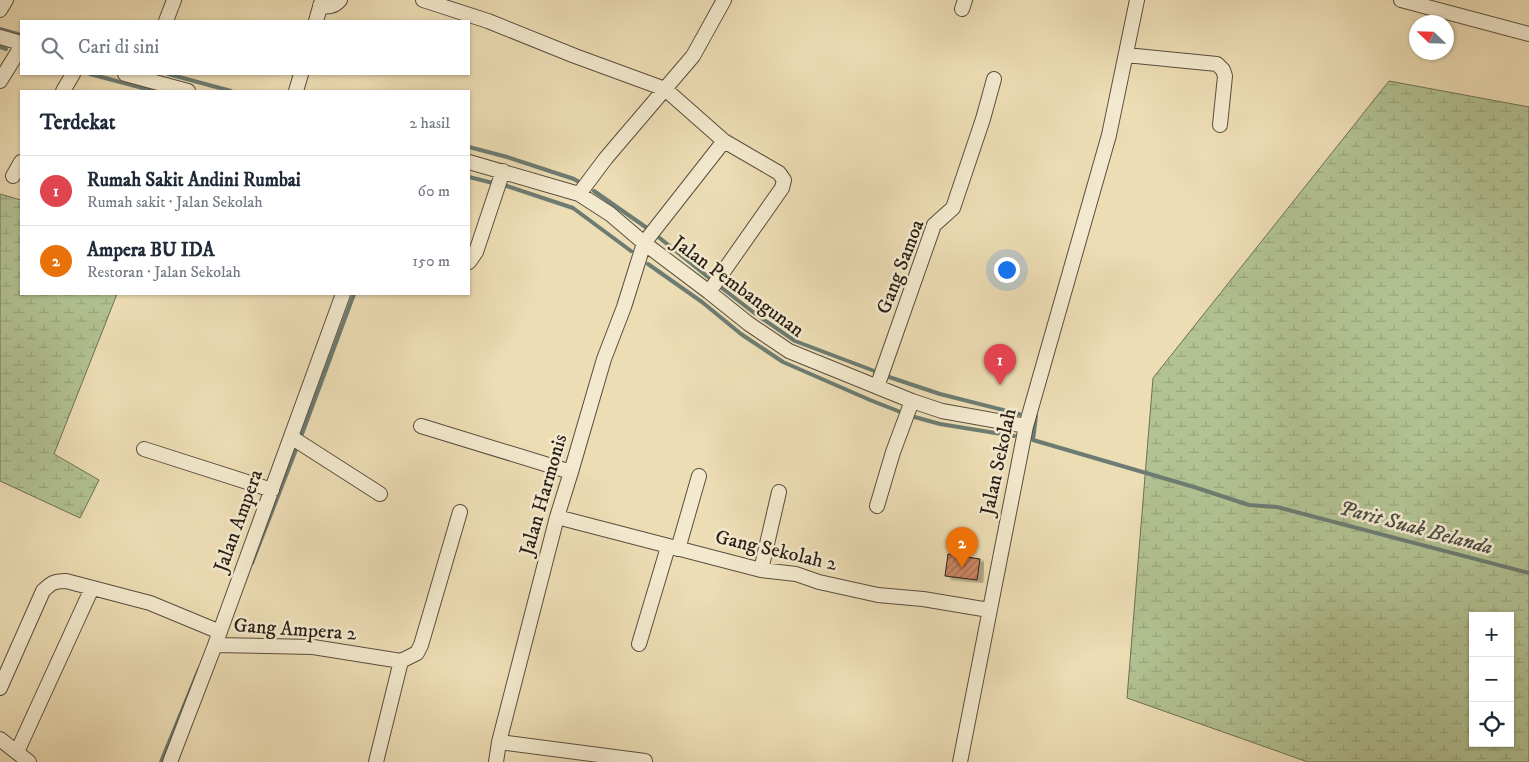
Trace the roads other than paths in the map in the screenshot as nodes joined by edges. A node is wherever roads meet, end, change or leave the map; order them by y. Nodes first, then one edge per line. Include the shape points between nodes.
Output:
1 (6, 0) edge
2 (174, 0) edge
3 (340, 0) edge
4 (423, 0) edge
5 (724, 0) edge
6 (1137, 0) edge
7 (1400, 0) edge
8 (321, 3) edge
9 (0, 10) edge
10 (166, 20) edge
11 (316, 20) edge
12 (1529, 34) edge
13 (0, 37) edge
14 (20, 43) edge
15 (20, 49) edge
16 (1126, 55) junction
17 (72, 75) edge
18 (132, 75) edge
19 (301, 75) edge
20 (147, 77) edge
21 (994, 79) dead end
22 (0, 81) edge
23 (666, 89) junction
24 (64, 90) edge
25 (185, 90) edge
26 (296, 90) edge
27 (1220, 124) dead end
28 (724, 141) junction
29 (470, 162) edge
30 (20, 164) edge
31 (503, 171) junction
32 (13, 176) dead end
33 (579, 194) junction
34 (644, 243) junction
35 (470, 261) edge
36 (709, 292) junction
37 (343, 295) edge
38 (877, 387) junction
39 (912, 401) junction
40 (421, 426) dead end
41 (1026, 426) junction
42 (291, 437) junction
43 (144, 449) dead end
44 (571, 472) junction
45 (699, 476) dead end
46 (272, 490) junction
47 (780, 492) dead end
48 (380, 494) dead end
49 (877, 506) dead end
50 (460, 512) dead end
51 (556, 517) junction
52 (673, 548) junction
53 (761, 570) junction
54 (92, 588) junction
55 (989, 610) junction
56 (217, 638) junction
57 (639, 644) dead end
58 (401, 661) junction
59 (0, 688) edge
60 (0, 739) edge
61 (499, 742) junction
62 (17, 752) junction
63 (30, 762) edge
64 (170, 762) edge
65 (376, 762) edge
66 (496, 762) edge
67 (645, 762) edge
68 (960, 762) edge

1 - 9 street
2 - 10 street
3 - 8 street via 329,7
4 - 23 street via 488,21
5 - 23 street via 692,56
6 - 16 street, Jalan Sekolah
7 - 12 street
8 - 11 street
13 - 14 street
15 - 22 street
16 - 27 street via 1221,66 1225,76
16 - 41 street, Jalan Sekolah via 1109,134
17 - 24 street
18 - 20 street
19 - 26 street
20 - 25 street
21 - 38 street, Gang Samoa via 953,208 934,225
23 - 28 street
23 - 33 street
28 - 34 street
28 - 36 street via 779,173 784,180 782,188
29 - 31 street, Jalan Pembangunan
30 - 32 street
31 - 33 street, Jalan Pembangunan
31 - 35 street via 476,252
33 - 34 street, Jalan Pembangunan via 610,214
34 - 36 street, Jalan Pembangunan
34 - 44 street, Jalan Harmonis via 604,359
36 - 38 street, Jalan Pembangunan via 789,351
37 - 42 street, Jalan Ampera
38 - 39 street, Jalan Pembangunan
39 - 41 street, Jalan Pembangunan via 942,411
39 - 49 street
40 - 44 street
41 - 55 street, Jalan Sekolah
42 - 46 street, Jalan Ampera
42 - 48 street
43 - 46 street
44 - 51 street, Jalan Harmonis
45 - 52 street
46 - 56 street, Jalan Ampera
47 - 53 street
50 - 58 street via 421,645 416,653
51 - 52 street, Gang Sekolah 2
51 - 61 street, Jalan Harmonis
52 - 53 street, Gang Sekolah 2
52 - 57 street
53 - 55 street, Gang Sekolah 2 via 796,574 878,595
54 - 56 street via 150,603
54 - 59 street via 59,581 51,583 43,591
54 - 62 street
55 - 68 street, Jalan Sekolah
56 - 58 street, Gang Ampera 2 via 313,647
56 - 64 street, Jalan Ampera
58 - 65 street
60 - 62 street
61 - 66 street, Jalan Harmonis
61 - 67 street
62 - 63 street

